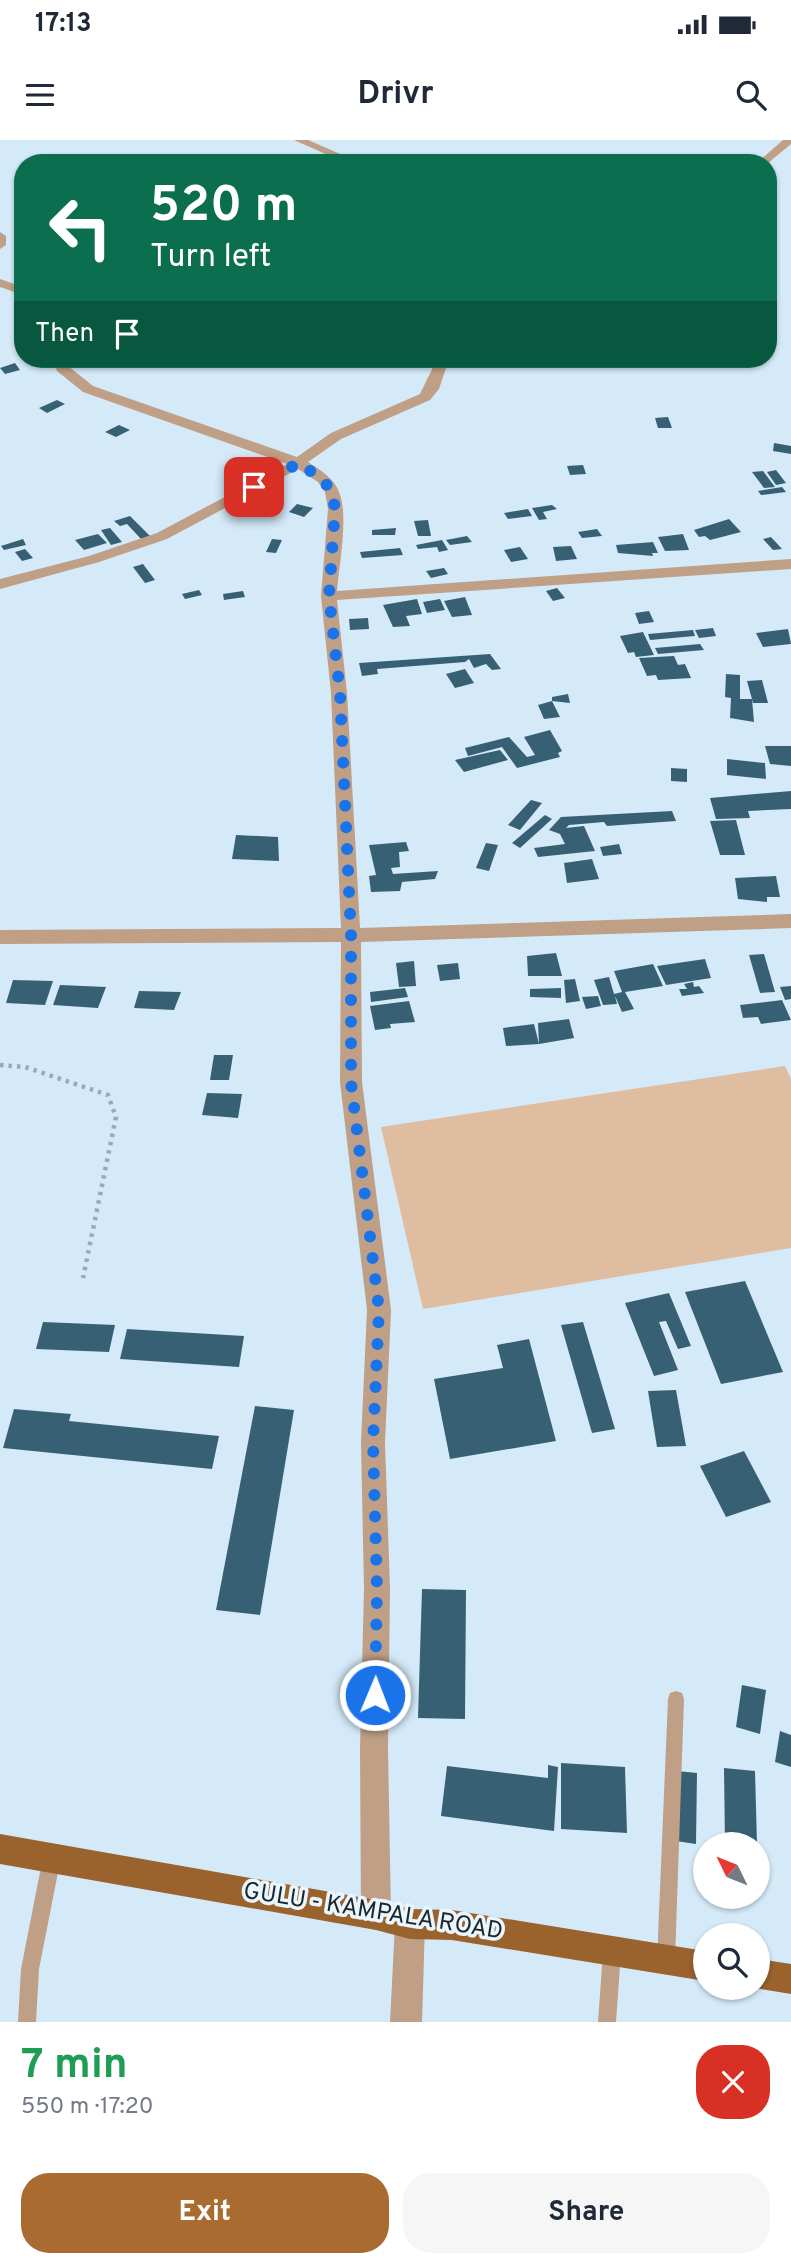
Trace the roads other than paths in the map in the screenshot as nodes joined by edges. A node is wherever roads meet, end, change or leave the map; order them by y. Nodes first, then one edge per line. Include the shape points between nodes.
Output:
1 (299, 140) edge
2 (789, 140) edge
3 (334, 154) edge
4 (773, 154) edge
5 (0, 236) edge
6 (0, 245) edge
7 (62, 368) edge
8 (440, 368) edge
9 (299, 463) junction
10 (791, 564) edge
11 (0, 584) edge
12 (329, 596) junction
13 (791, 921) edge
14 (351, 935) junction
15 (0, 937) edge
16 (676, 1699) dead end
17 (0, 1849) edge
18 (52, 1856) junction
19 (376, 1915) junction
20 (410, 1924) junction
21 (612, 1952) junction
22 (666, 1960) junction
23 (693, 1964) edge
24 (770, 1976) edge
25 (791, 1979) edge
26 (27, 2022) edge
27 (406, 2022) edge
28 (607, 2022) edge

1 - 3 street
2 - 4 street
5 - 6 street
7 - 9 street via 112,400
8 - 9 street via 425,397 336,436
9 - 11 street via 140,545
9 - 12 street via 332,492
10 - 12 street
12 - 14 street via 340,693
13 - 14 street
14 - 15 street
14 - 19 street via 351,1082 379,1310 373,1442
16 - 22 lane
17 - 18 main road, GULU - KAMPALA ROAD
18 - 19 main road, GULU - KAMPALA ROAD
18 - 26 lane via 30,1969
19 - 20 main road, GULU - KAMPALA ROAD
20 - 21 main road, GULU - KAMPALA ROAD via 452,1925
20 - 27 street
21 - 22 main road, GULU - KAMPALA ROAD
21 - 28 lane
22 - 23 main road, GULU - KAMPALA ROAD
24 - 25 main road

